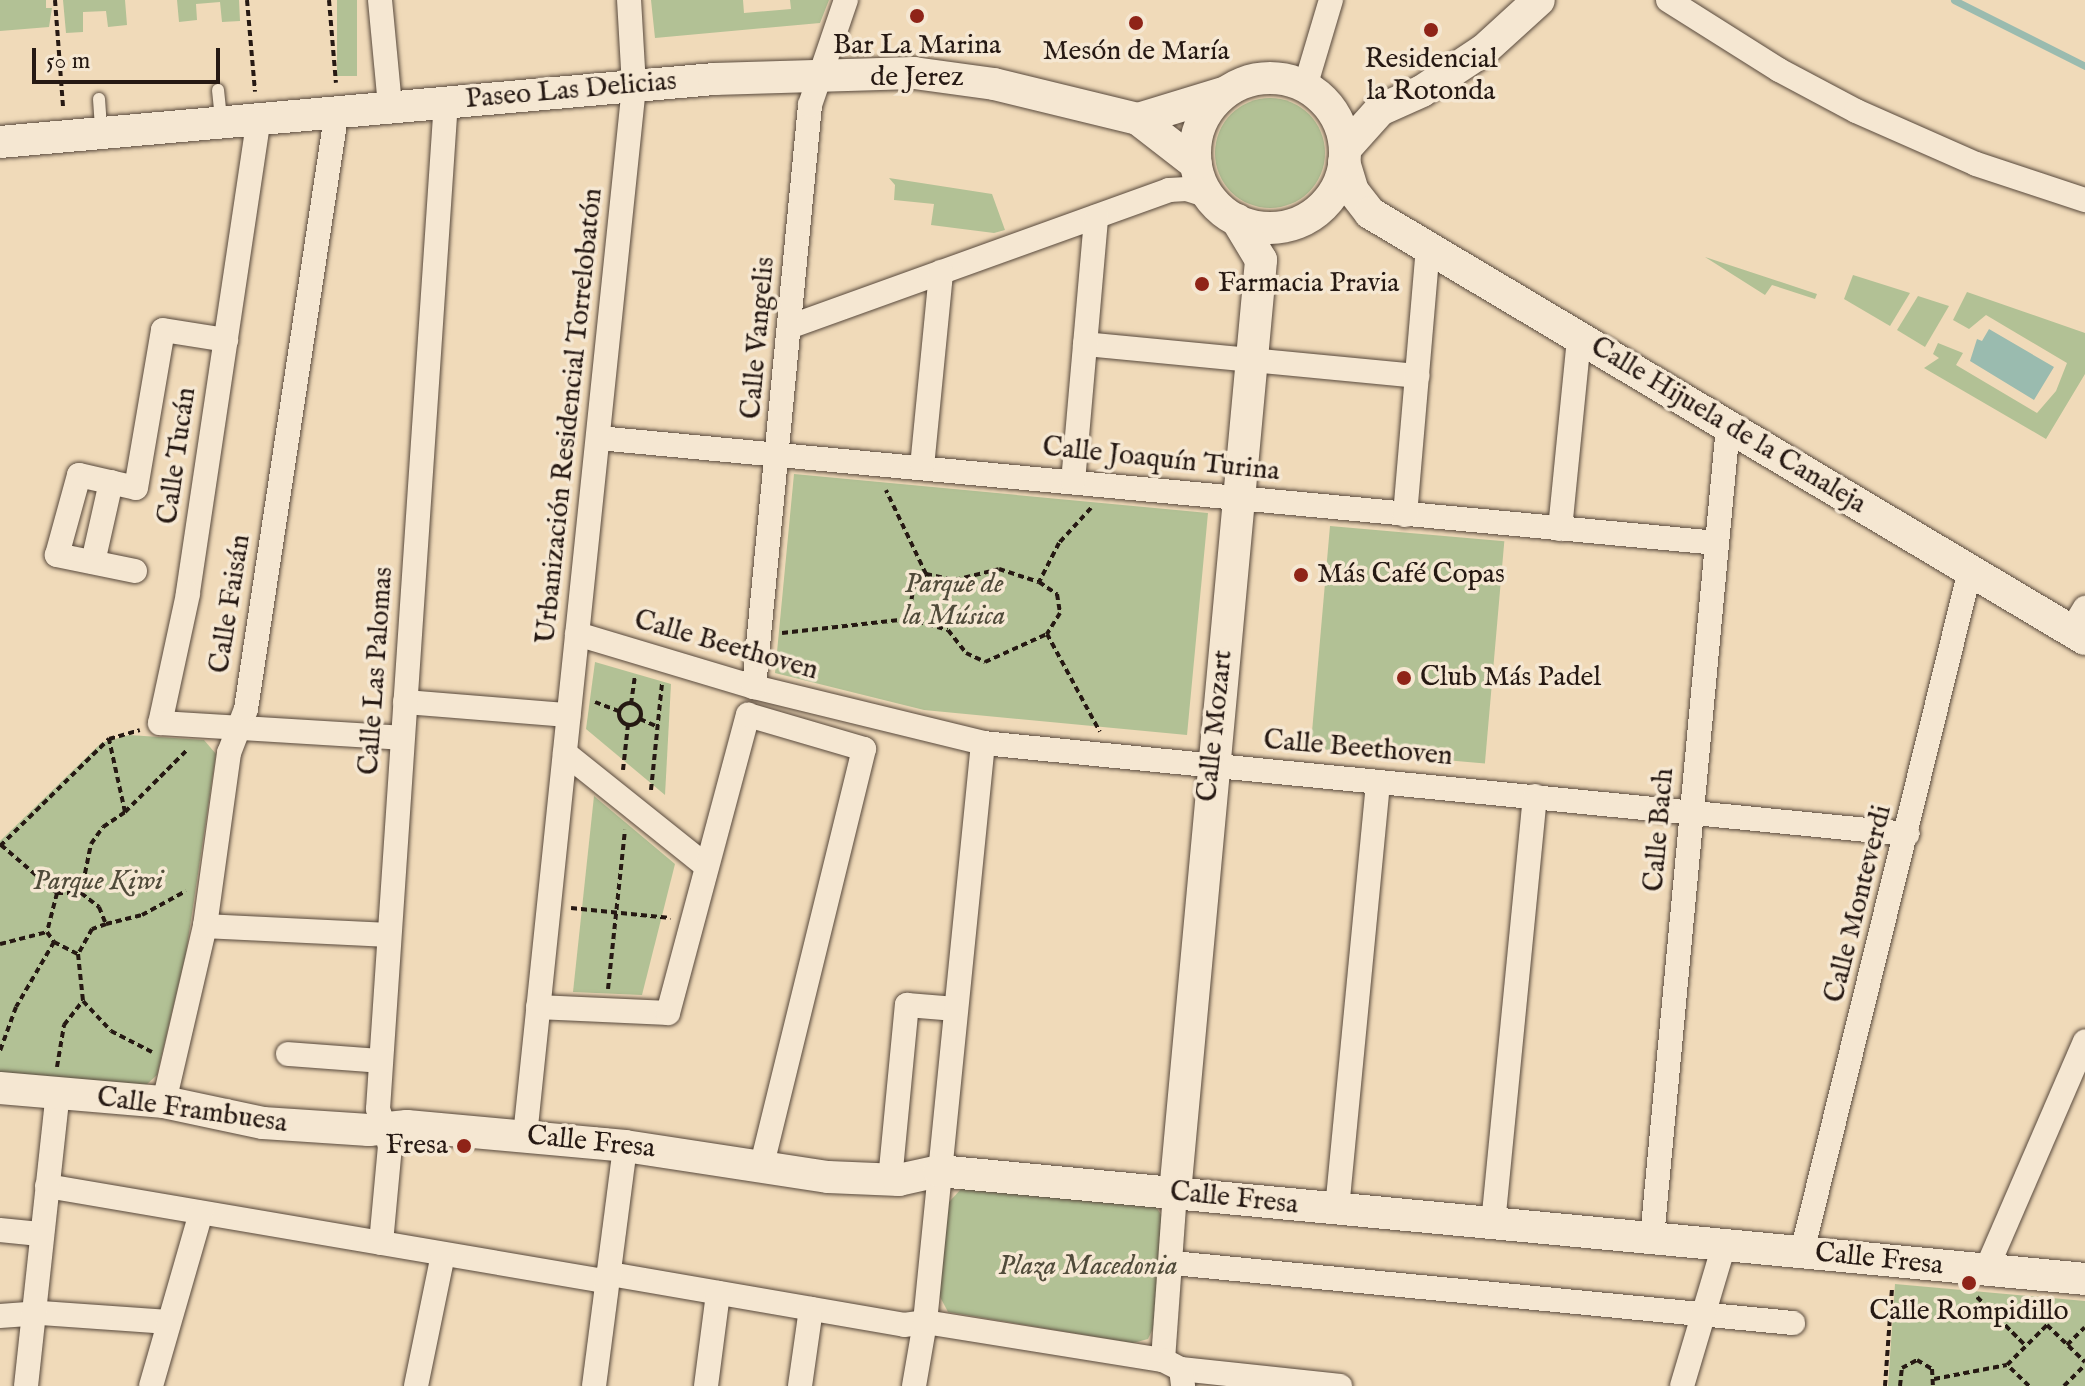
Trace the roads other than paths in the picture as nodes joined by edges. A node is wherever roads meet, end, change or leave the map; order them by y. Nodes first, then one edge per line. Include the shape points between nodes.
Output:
1 (380, 0) edge
2 (629, 0) edge
3 (846, 0) edge
4 (1331, 0) edge
5 (1539, 0) edge
6 (1668, 0) edge
7 (819, 74) junction
8 (634, 86) junction
9 (1312, 91) junction
10 (1223, 93) junction
11 (336, 96) junction
12 (99, 99) dead end
13 (446, 101) junction
14 (257, 104) junction
15 (390, 105) junction
16 (1380, 110) junction
17 (1138, 119) junction
18 (101, 132) junction
19 (0, 142) edge
20 (1344, 156) junction
21 (1196, 164) junction
22 (1208, 196) junction
23 (2085, 200) edge
24 (1370, 213) junction
25 (1096, 217) junction
26 (1305, 218) junction
27 (1237, 220) junction
28 (1428, 248) junction
29 (1261, 260) junction
30 (941, 272) junction
31 (789, 327) junction
32 (1579, 337) junction
33 (226, 340) junction
34 (1085, 344) junction
35 (1251, 360) junction
36 (1417, 376) junction
37 (1728, 427) junction
38 (598, 438) junction
39 (778, 455) junction
40 (922, 467) junction
41 (111, 482) junction
42 (1073, 482) junction
43 (1239, 498) junction
44 (1405, 515) junction
45 (1560, 529) junction
46 (1717, 543) junction
47 (93, 562) junction
48 (1970, 570) junction
49 (135, 571) dead end
50 (2080, 626) edge
51 (577, 634) junction
52 (754, 687) junction
53 (405, 702) junction
54 (568, 715) junction
55 (239, 728) junction
56 (402, 738) junction
57 (983, 743) junction
58 (565, 753) junction
59 (1213, 765) junction
60 (1378, 782) junction
61 (1535, 796) junction
62 (1692, 812) junction
63 (1908, 834) junction
64 (706, 866) junction
65 (205, 926) junction
66 (388, 935) junction
67 (538, 1007) junction
68 (956, 1009) junction
69 (2085, 1041) edge
70 (288, 1054) dead end
71 (381, 1061) junction
72 (0, 1088) edge
73 (56, 1093) junction
74 (164, 1102) junction
75 (384, 1129) junction
76 (525, 1136) junction
77 (625, 1146) junction
78 (762, 1164) junction
79 (939, 1171) junction
80 (890, 1180) junction
81 (47, 1186) junction
82 (1175, 1193) junction
83 (1337, 1209) junction
84 (201, 1213) junction
85 (1493, 1224) junction
86 (0, 1230) edge
87 (40, 1234) junction
88 (1652, 1238) junction
89 (381, 1243) junction
90 (1724, 1245) junction
91 (1802, 1252) junction
92 (443, 1255) junction
93 (1173, 1263) junction
94 (1986, 1270) junction
95 (608, 1278) junction
96 (2085, 1279) edge
97 (718, 1293) junction
98 (811, 1309) junction
99 (1704, 1314) junction
100 (32, 1315) junction
101 (0, 1316) edge
102 (169, 1322) junction
103 (925, 1322) junction
104 (1793, 1323) dead end
105 (1176, 1372) edge
106 (26, 1386) edge
107 (151, 1386) edge
108 (416, 1386) edge
109 (594, 1386) edge
110 (706, 1386) edge
111 (800, 1386) edge
112 (914, 1386) edge
113 (1340, 1386) edge
114 (1682, 1386) edge

1 - 15 street
2 - 8 street, Urbanización Residencial Torrelobatón
3 - 7 street, Calle Vangelis
4 - 9 street
5 - 16 street via 1484,50 1422,91
6 - 23 street via 1779,70 1869,117 1976,164
7 - 8 street, Paseo Las Delicias
7 - 17 street, Paseo Las Delicias via 951,75
7 - 31 street, Calle Vangelis via 810,105
8 - 13 street, Paseo Las Delicias
8 - 38 street, Urbanización Residencial Torrelobatón
9 - 10 street via 1266,78
9 - 16 street
9 - 20 street via 1339,122
10 - 17 street
10 - 21 street via 1198,130
11 - 14 street, Paseo Las Delicias
11 - 15 street, Paseo Las Delicias
11 - 55 street, Calle Faisán
12 - 18 lane
13 - 15 street, Paseo Las Delicias
13 - 53 street, Calle Las Palomas
14 - 18 street, Paseo Las Delicias via 220,105
14 - 33 street, Calle Tucán
16 - 20 street
17 - 21 street, Paseo Las Delicias
18 - 19 street, Paseo Las Delicias
20 - 24 street, Calle Hijuela de la Canaleja via 1353,191
20 - 26 street via 1334,193
21 - 22 street
22 - 25 street via 1169,190
22 - 27 street
24 - 26 street
24 - 28 street, Calle Hijuela de la Canaleja
25 - 30 street
25 - 34 street
26 - 27 street via 1267,228
26 - 29 street
27 - 29 street
28 - 32 street, Calle Hijuela de la Canaleja
28 - 36 street
29 - 35 street, Calle Mozart
30 - 31 street
30 - 40 street
31 - 39 street, Calle Vangelis
32 - 37 street, Calle Hijuela de la Canaleja
32 - 45 street
33 - 41 street via 163,330 136,488
33 - 55 street, Calle Tucán via 188,594 160,723
34 - 35 street
34 - 42 street
35 - 36 street
35 - 43 street, Calle Mozart
36 - 44 street
37 - 46 street, Calle Bach
37 - 48 street, Calle Hijuela de la Canaleja
38 - 39 street, Calle Joaquín Turina
38 - 51 street, Urbanización Residencial Torrelobatón
39 - 40 street, Calle Joaquín Turina
39 - 52 street, Calle Vangelis
40 - 42 street, Calle Joaquín Turina
41 - 47 street
41 - 47 street via 79,475 57,555
42 - 43 street, Calle Joaquín Turina
43 - 44 street, Calle Joaquín Turina
43 - 59 street, Calle Mozart
44 - 45 street, Calle Joaquín Turina
45 - 46 street, Calle Joaquín Turina
46 - 62 street, Calle Bach
47 - 49 street
48 - 50 street, Calle Hijuela de la Canaleja
48 - 63 street, Calle Monteverdi
51 - 52 street, Calle Beethoven
51 - 54 street, Urbanización Residencial Torrelobatón
52 - 57 street, Calle Beethoven
53 - 54 street
53 - 56 street, Calle Las Palomas
54 - 58 street, Urbanización Residencial Torrelobatón
55 - 56 street
55 - 65 street, Calle Faisán via 229,753
56 - 66 street, Calle Las Palomas
57 - 59 street, Calle Beethoven
57 - 68 street
58 - 64 street
58 - 67 street, Urbanización Residencial Torrelobatón
59 - 60 street, Calle Beethoven
59 - 82 street, Calle Mozart
60 - 61 street, Calle Beethoven
60 - 83 street
61 - 62 street, Calle Beethoven
61 - 85 street
62 - 63 street, Calle Beethoven
62 - 88 street, Calle Bach
63 - 91 street, Calle Monteverdi
64 - 67 street via 668,1013
64 - 78 street via 748,715 864,749
65 - 66 street
65 - 74 street, Calle Faisán
66 - 71 street, Calle Las Palomas
67 - 76 street, Urbanización Residencial Torrelobatón
68 - 79 street
68 - 80 street via 907,1005
69 - 94 street
70 - 71 street
71 - 75 street, Calle Las Palomas via 378,1109
72 - 73 street, Calle Frambuesa
73 - 74 street, Calle Frambuesa
73 - 81 street
74 - 75 street, Calle Frambuesa via 263,1123
75 - 76 street, Calle Fresa via 407,1126
75 - 89 street, Calle Las Palomas via 390,1146
76 - 77 street, Calle Fresa
77 - 78 street, Calle Fresa
77 - 95 street
78 - 80 street, Calle Fresa via 828,1177
79 - 80 street, Calle Fresa
79 - 82 street, Calle Fresa
79 - 103 street
81 - 84 street
81 - 87 street
82 - 83 street, Calle Fresa
82 - 93 street
83 - 85 street, Calle Fresa
84 - 89 street
84 - 102 street
85 - 88 street, Calle Fresa
86 - 87 street
87 - 100 street
88 - 90 street, Calle Fresa
89 - 92 street
90 - 91 street, Calle Fresa
90 - 99 street
91 - 94 street, Calle Fresa
92 - 95 street
92 - 108 street
93 - 99 street
93 - 105 street
94 - 96 street, Calle Fresa
95 - 97 street
95 - 109 street
97 - 98 street
97 - 110 street
98 - 103 street via 904,1325
98 - 111 street
99 - 104 street
99 - 114 street
100 - 101 street
100 - 102 street
100 - 106 street
102 - 107 street
103 - 105 street
103 - 112 street
105 - 113 street

